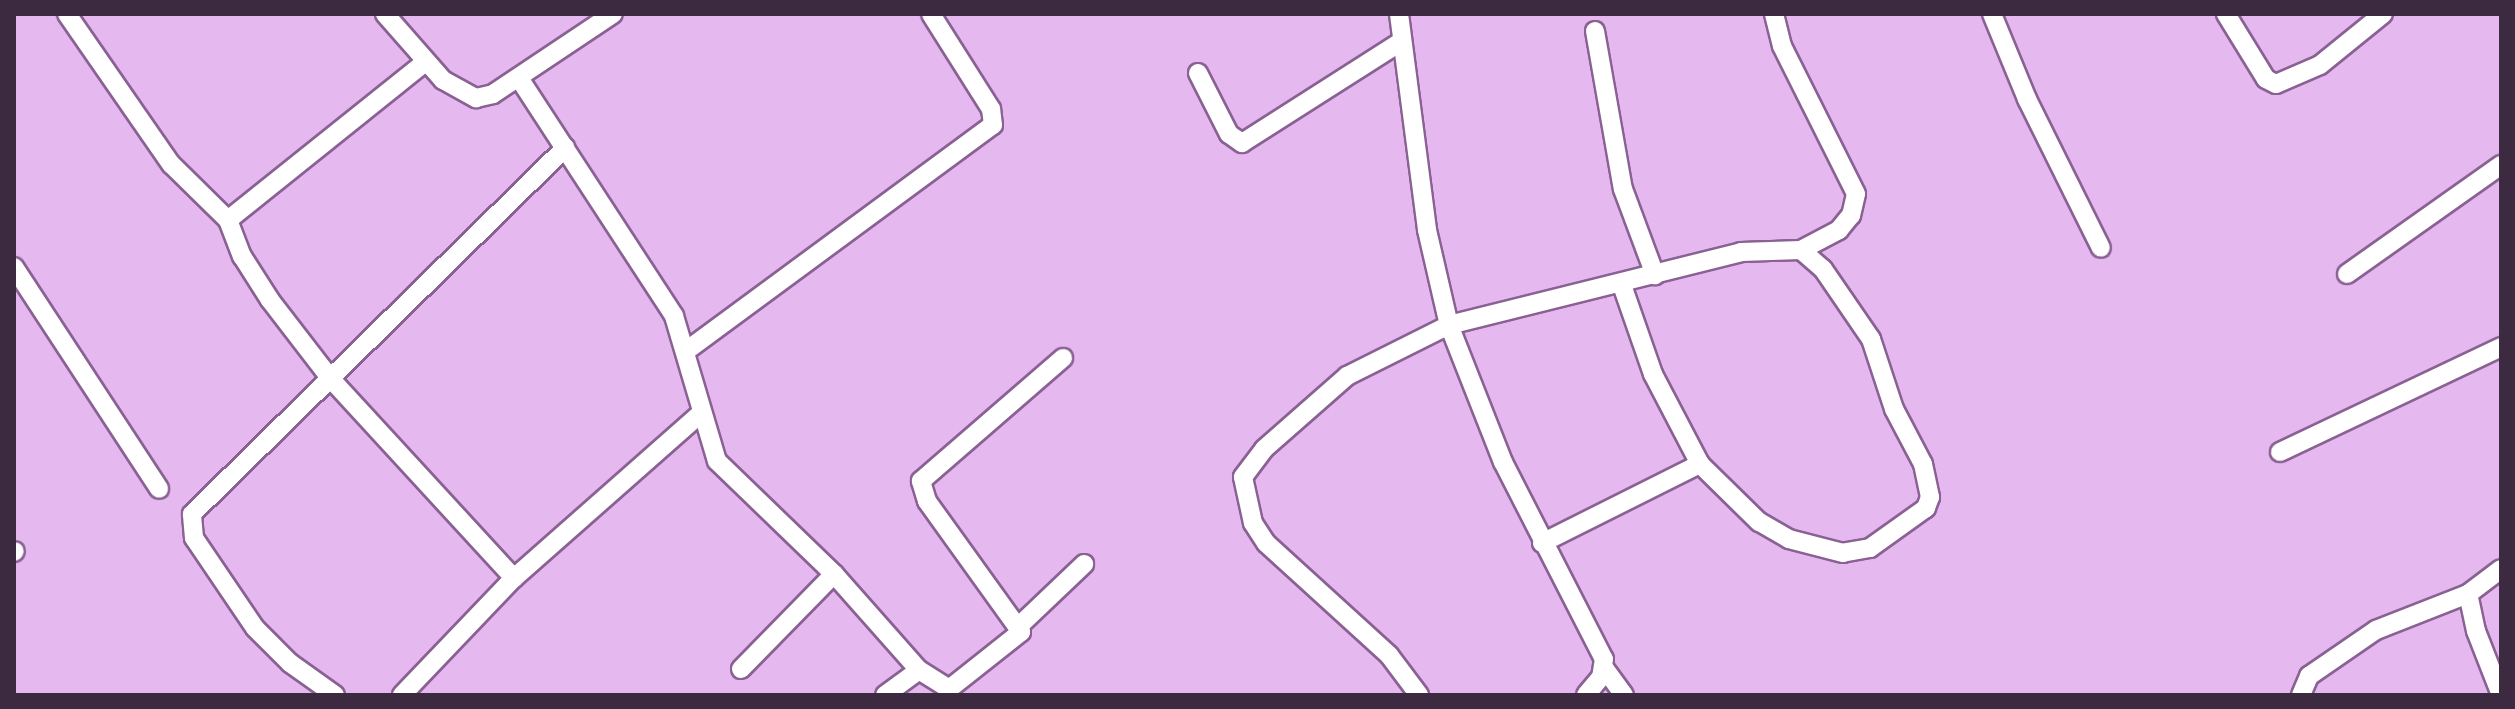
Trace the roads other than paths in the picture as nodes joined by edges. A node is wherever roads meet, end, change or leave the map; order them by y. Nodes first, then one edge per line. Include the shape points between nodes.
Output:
1 (67, 14) edge
2 (385, 14) edge
3 (613, 14) edge
4 (931, 14) edge
5 (1399, 14) edge
6 (1774, 14) edge
7 (1992, 14) edge
8 (2226, 14) edge
9 (2383, 14) edge
10 (1595, 31) dead end
11 (1402, 41) junction
12 (425, 62) junction
13 (1198, 73) dead end
14 (519, 78) junction
15 (565, 148) junction
16 (2501, 165) edge
17 (228, 220) junction
18 (2101, 248) dead end
19 (1801, 250) junction
20 (14, 267) edge
21 (2347, 274) dead end
22 (1655, 275) junction
23 (1622, 285) junction
24 (1449, 325) junction
25 (2501, 347) edge
26 (686, 351) junction
27 (1063, 358) dead end
28 (330, 378) junction
29 (700, 414) junction
30 (2280, 452) dead end
31 (1700, 464) junction
32 (159, 489) dead end
33 (1542, 543) junction
34 (1084, 564) dead end
35 (2501, 569) edge
36 (834, 574) junction
37 (514, 578) junction
38 (2468, 594) junction
39 (1019, 626) junction
40 (741, 669) dead end
41 (1605, 669) junction
42 (919, 670) junction
43 (335, 695) edge
44 (402, 695) edge
45 (885, 695) edge
46 (1419, 695) edge
47 (1586, 695) edge
48 (1624, 695) edge
49 (2301, 695) edge
50 (2501, 695) edge

1 - 17 street via 171,164
2 - 12 street
3 - 14 street
4 - 26 street via 991,109 993,125
5 - 11 street
6 - 19 street via 1782,46 1856,194 1851,215 1839,230
7 - 18 street via 2027,99
8 - 9 street via 2266,79 2276,84 2320,65
10 - 22 street via 1620,177
11 - 13 street via 1242,143 1229,134
11 - 24 street via 1427,230
12 - 14 street via 461,94 476,98
12 - 17 street
14 - 15 street
15 - 26 street via 661,291
15 - 28 street
16 - 21 street
17 - 28 street via 242,256 270,300
19 - 22 street via 1741,252
19 - 31 street via 1823,269 1871,339 1894,409 1923,464 1930,497 1926,508 1870,548 1843,553 1759,522
20 - 32 street
22 - 23 street
23 - 24 street
23 - 31 street via 1653,374
24 - 33 street via 1503,462
24 - 46 street via 1347,376 1264,449 1243,477 1248,510 1266,543 1389,655
25 - 30 street
26 - 29 street
27 - 39 street via 921,481 927,501
28 - 37 street
28 - 43 street via 192,514 194,538 255,628 290,663
29 - 36 street via 717,461
29 - 37 street
31 - 33 street
33 - 41 street
34 - 39 street
35 - 38 street
36 - 40 street
36 - 42 street
37 - 44 street
38 - 49 street via 2376,630 2309,676
38 - 50 street
39 - 42 street via 1018,638 955,688 939,685
41 - 47 street
41 - 48 street
42 - 45 street

